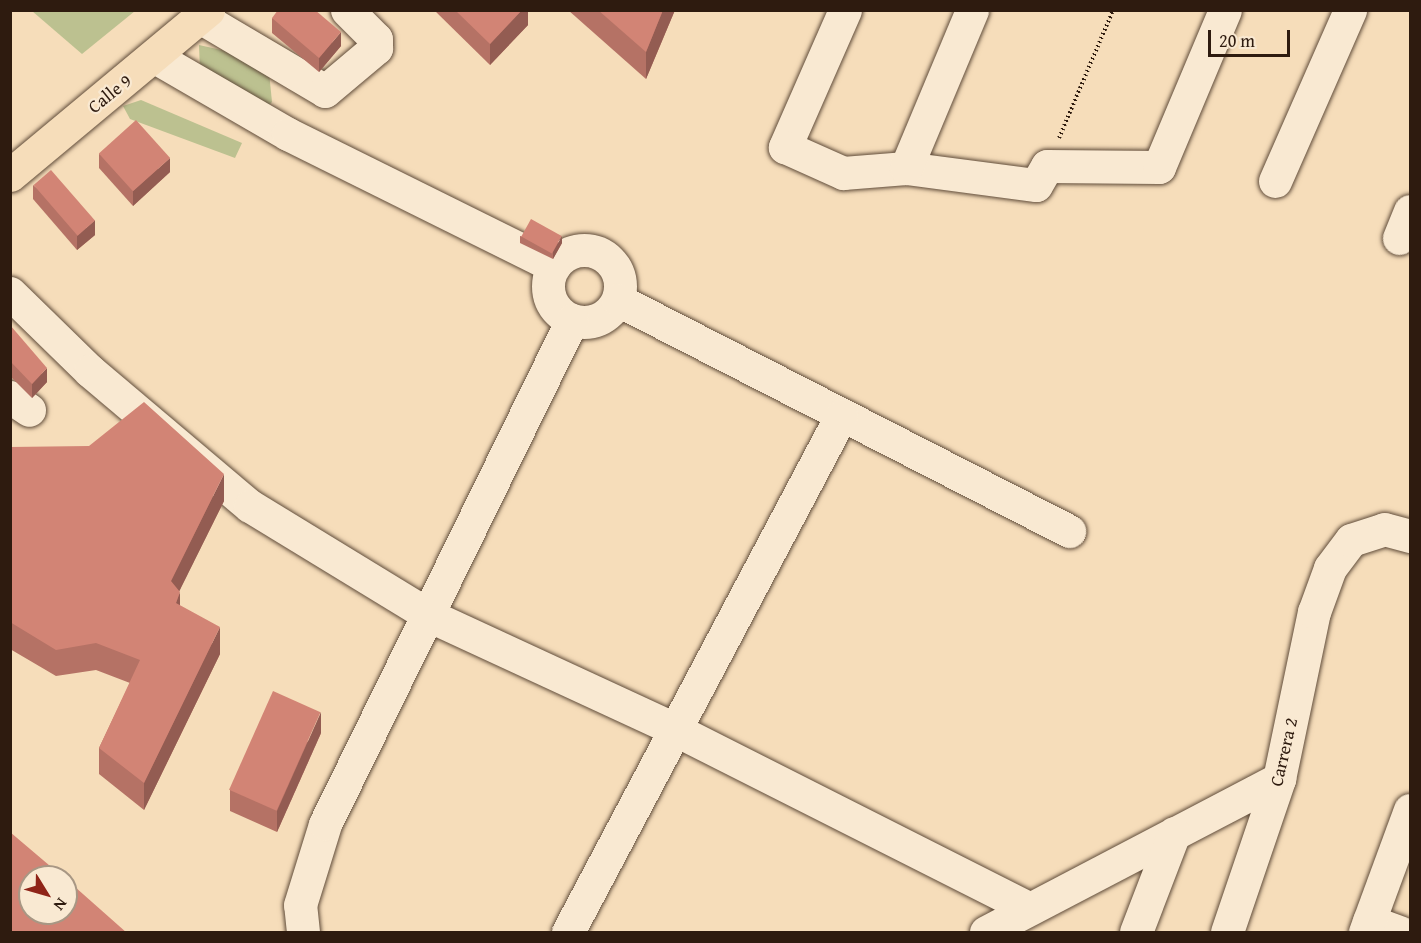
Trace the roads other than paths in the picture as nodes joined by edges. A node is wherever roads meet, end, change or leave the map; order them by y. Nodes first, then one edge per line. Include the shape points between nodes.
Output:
1 (347, 10) edge
2 (845, 10) edge
3 (972, 10) edge
4 (1226, 10) edge
5 (1350, 10) edge
6 (204, 14) edge
7 (155, 57) junction
8 (316, 89) junction
9 (288, 134) junction
10 (906, 168) junction
11 (10, 175) edge
12 (1275, 181) dead end
13 (554, 266) junction
14 (10, 293) edge
15 (618, 300) junction
16 (572, 320) junction
17 (841, 416) junction
18 (1069, 531) dead end
19 (1410, 536) edge
20 (430, 616) junction
21 (674, 729) junction
22 (1279, 779) junction
23 (1410, 810) edge
24 (1174, 833) junction
25 (1026, 907) junction
26 (1367, 927) edge
27 (303, 933) edge
28 (568, 933) edge
29 (986, 933) edge
30 (1136, 933) edge
31 (1227, 933) edge
32 (1400, 933) edge

1 - 8 street via 376,39 376,48 331,89
2 - 10 street via 785,147 843,173
3 - 10 street
4 - 10 street via 1159,167 1047,166 1036,185
5 - 12 street
6 - 7 main road, Calle 9
6 - 8 street
7 - 9 street
7 - 11 main road, Calle 9
8 - 9 street
9 - 13 street
13 - 15 street via 573,251 607,256 620,276
13 - 16 street via 549,278 553,303
14 - 20 street via 90,370 250,506
15 - 16 street via 604,316
15 - 17 street
16 - 20 street
17 - 18 street
17 - 21 street
19 - 22 street, Carrera 2 via 1384,529 1351,540 1330,568 1314,612
20 - 21 street
20 - 27 street via 314,851 300,905
21 - 25 street
21 - 28 street
22 - 24 street
22 - 31 street, Carrera 2
23 - 26 street
24 - 25 street
24 - 30 street
25 - 29 street
26 - 32 street

